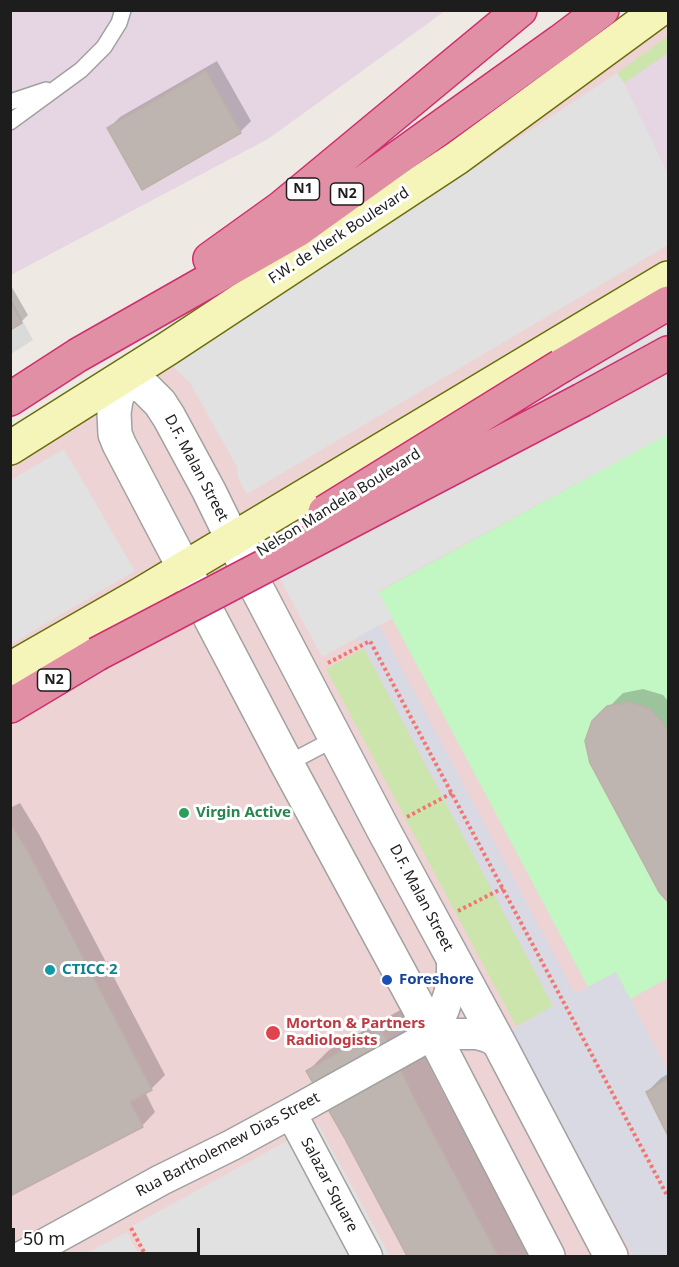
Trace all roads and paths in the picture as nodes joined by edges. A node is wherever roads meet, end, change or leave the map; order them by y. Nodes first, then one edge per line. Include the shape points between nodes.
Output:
1 (123, 10) edge
2 (520, 10) edge
3 (602, 10) edge
4 (659, 10) edge
5 (60, 86) junction
6 (10, 102) edge
7 (10, 122) edge
8 (669, 278) edge
9 (669, 303) edge
10 (669, 353) edge
11 (78, 355) junction
12 (125, 376) junction
13 (10, 399) edge
14 (10, 448) edge
15 (233, 538) junction
16 (184, 568) junction
17 (26, 652) edge
18 (97, 654) junction
19 (10, 669) edge
20 (303, 675) junction
21 (10, 706) edge
22 (336, 738) junction
23 (288, 764) junction
24 (452, 793) junction
25 (383, 829) junction
26 (502, 888) junction
27 (434, 923) junction
28 (452, 956) junction
29 (433, 1034) junction
30 (499, 1043) junction
31 (291, 1113) junction
32 (669, 1197) edge
33 (127, 1221) dead end
34 (23, 1257) edge
35 (146, 1257) edge
36 (367, 1257) edge
37 (548, 1257) edge
38 (611, 1257) edge

1 - 5 lane via 104,47
2 - 11 highway, N1 via 280,207
3 - 11 highway, N2 via 296,231
4 - 12 main road, F.W. de Klerk Boulevard via 457,158
5 - 6 lane
5 - 7 lane
8 - 15 main road
9 - 18 highway, Nelson Mandela Boulevard / N2, bridge
10 - 18 highway, bridge
11 - 13 highway, N2
12 - 14 main road, F.W. de Klerk Boulevard
12 - 15 street, D.F. Malan Street via 146,389 170,417
12 - 16 street via 116,400 115,434
15 - 16 main road
15 - 20 street, D.F. Malan Street
16 - 17 main road
16 - 23 street
17 - 19 main road
18 - 21 highway, Nelson Mandela Boulevard / N2
20 - 22 street, D.F. Malan Street
20 - 24 path via 370,640
22 - 23 lane
22 - 25 street, D.F. Malan Street
23 - 29 street
24 - 25 path
24 - 26 path
25 - 27 street, D.F. Malan Street
26 - 27 path
26 - 32 path
27 - 28 street, D.F. Malan Street
28 - 29 street via 450,991
28 - 30 street, D.F. Malan Street
29 - 30 street, Rua Bartholemew Dias Street via 477,1034
29 - 31 street, Rua Bartholemew Dias Street
29 - 37 street
30 - 38 street, D.F. Malan Street
31 - 34 street, Rua Bartholemew Dias Street
31 - 36 street, Salazar Square
33 - 35 path

